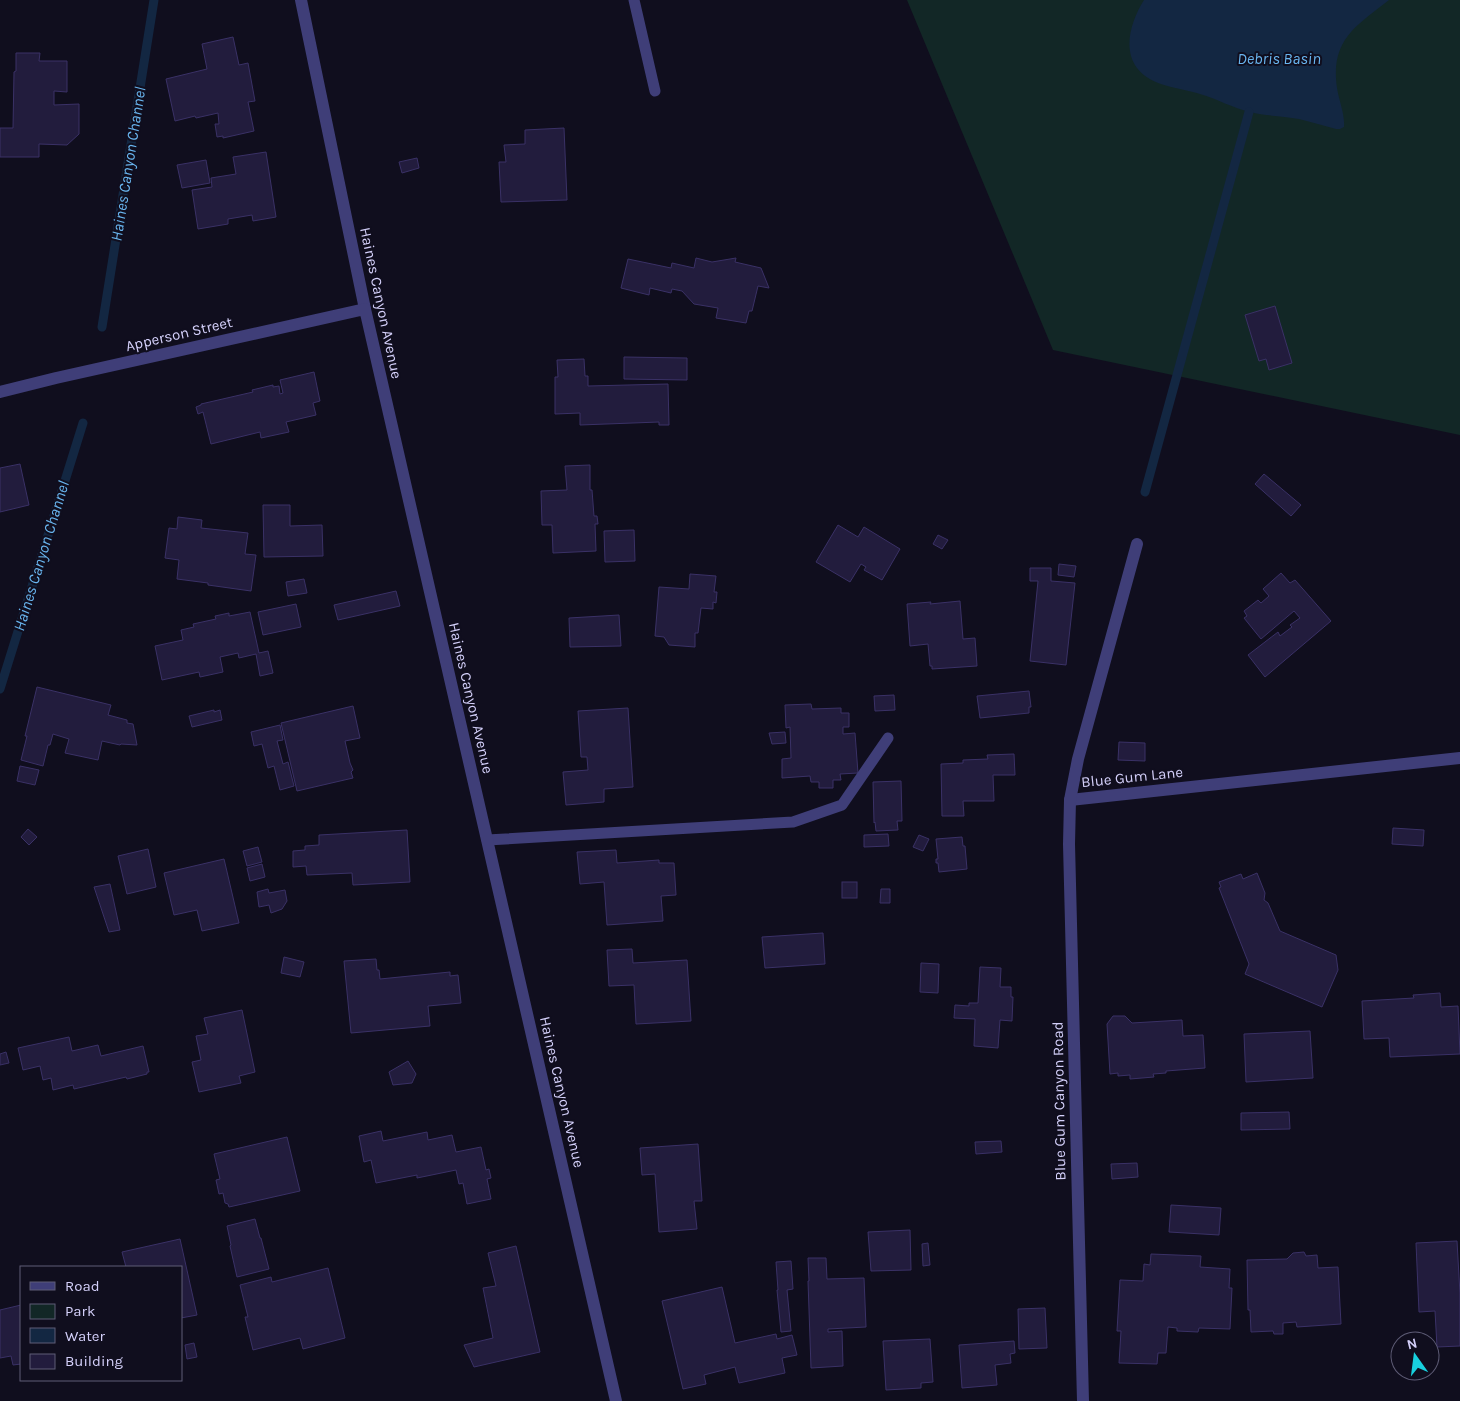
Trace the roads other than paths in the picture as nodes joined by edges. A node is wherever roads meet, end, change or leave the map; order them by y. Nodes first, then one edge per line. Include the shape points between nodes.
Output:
1 (301, 0) edge
2 (634, 0) edge
3 (655, 91) dead end
4 (365, 309) junction
5 (0, 392) edge
6 (1137, 544) dead end
7 (888, 738) dead end
8 (1460, 758) edge
9 (1070, 800) junction
10 (487, 840) junction
11 (616, 1401) edge
12 (1083, 1401) edge

1 - 4 street, Haines Canyon Avenue
2 - 3 lane
4 - 5 street, Apperson Street
4 - 10 street, Haines Canyon Avenue
6 - 9 street, Blue Gum Lane via 1078,759
7 - 10 lane via 842,805 793,822
8 - 9 street, Blue Gum Lane
9 - 12 street, Blue Gum Canyon Road
10 - 11 street, Haines Canyon Avenue

